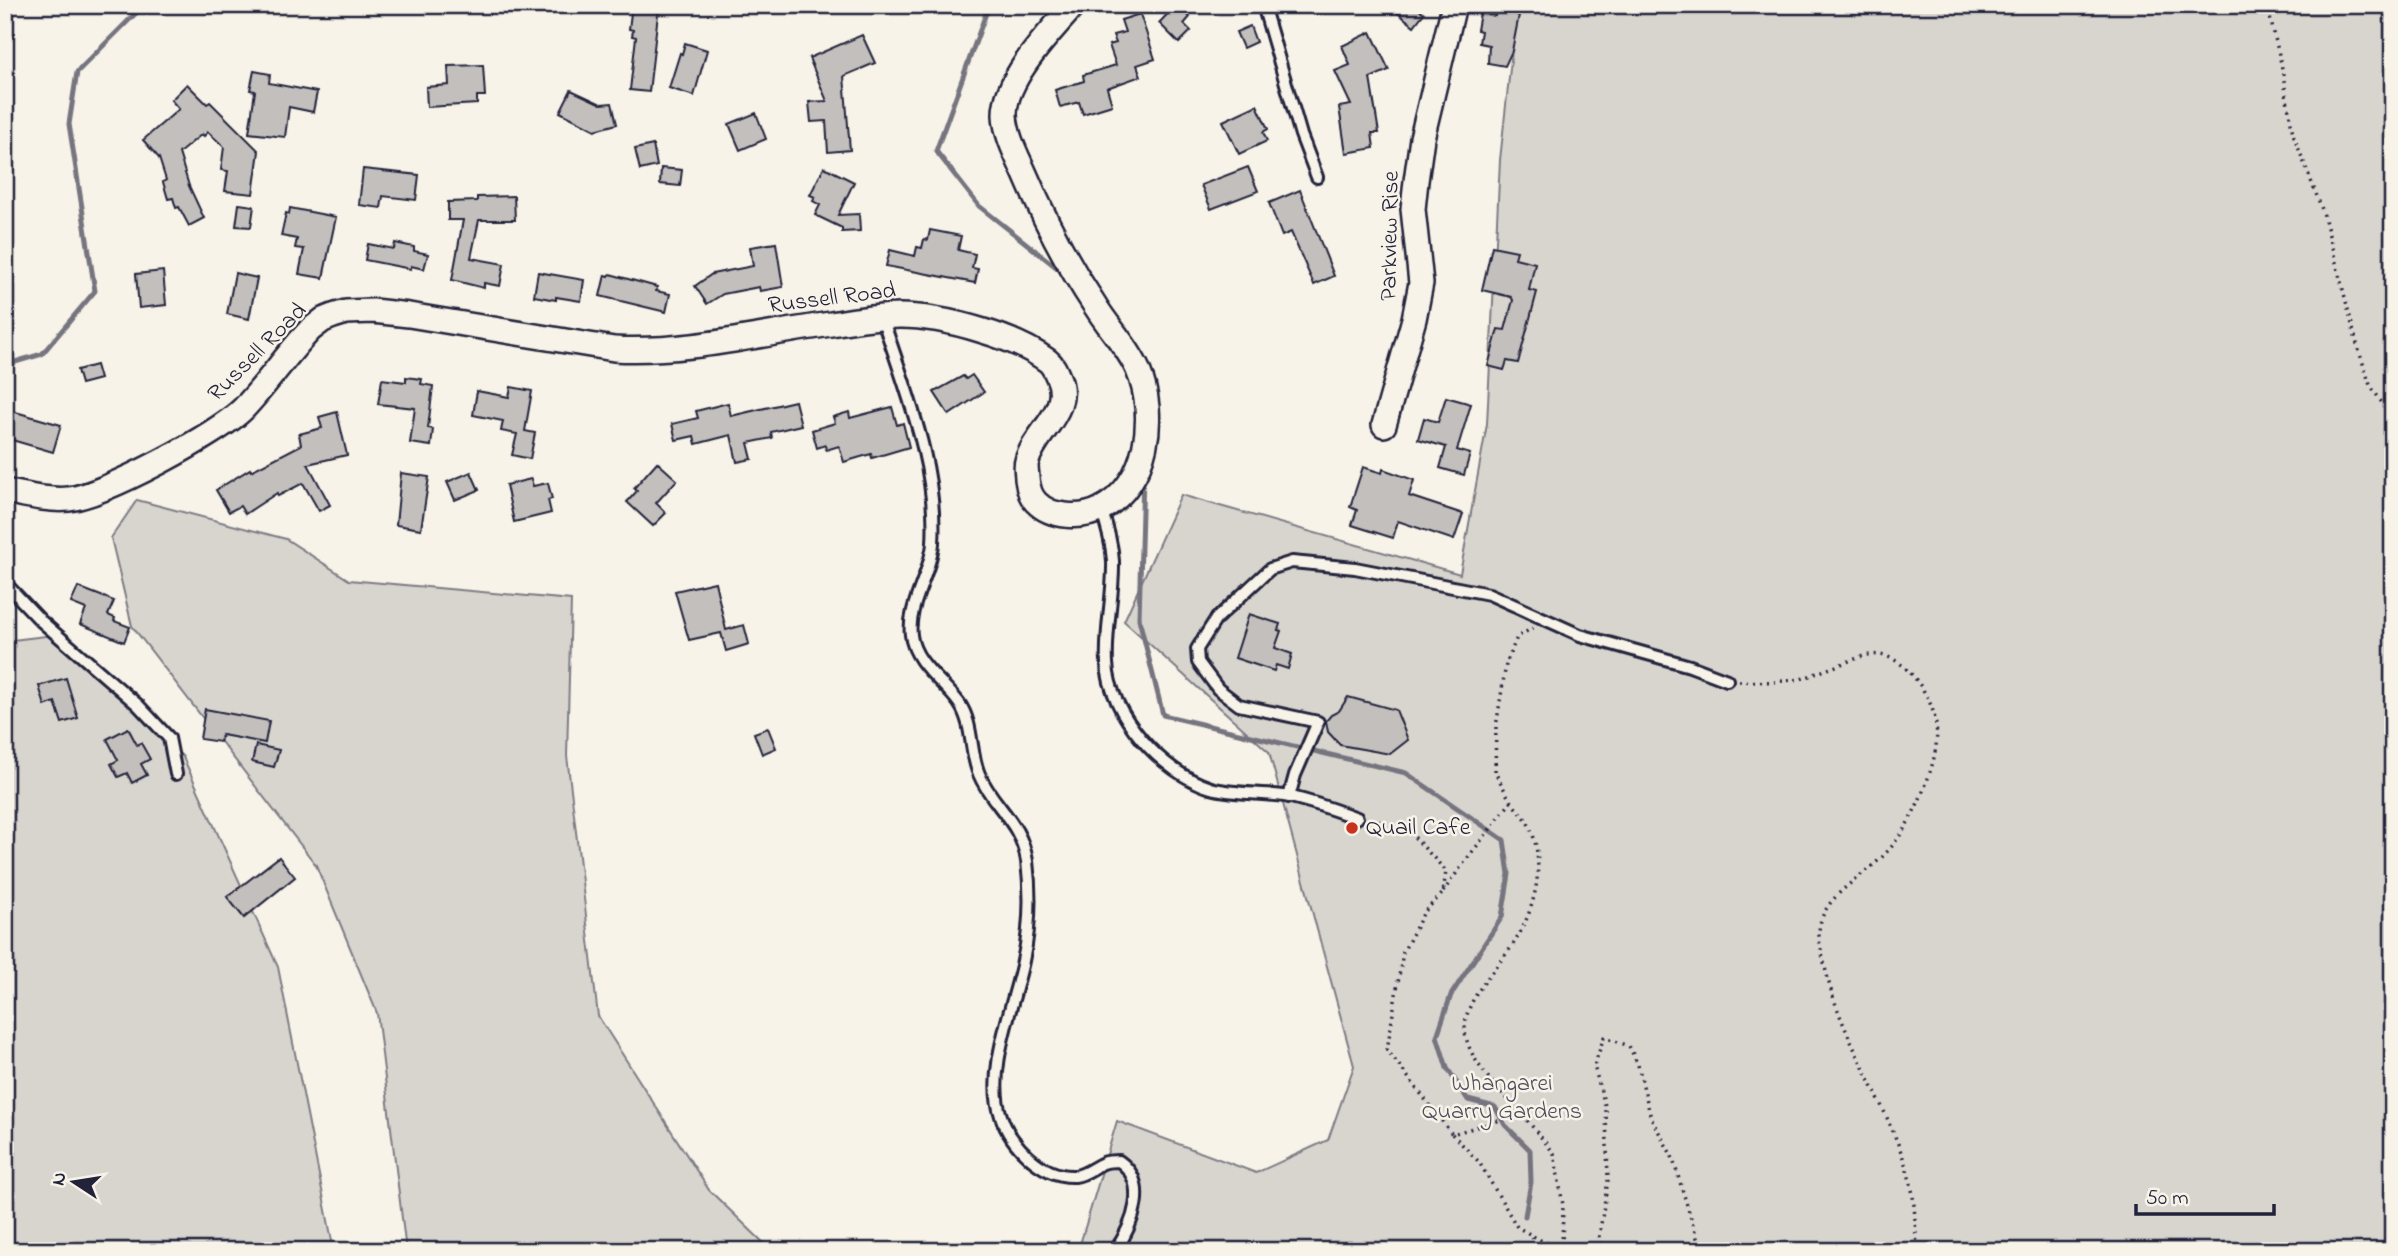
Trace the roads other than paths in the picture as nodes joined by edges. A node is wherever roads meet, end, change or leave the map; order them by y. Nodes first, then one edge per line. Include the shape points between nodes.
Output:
1 (1074, 5) edge
2 (1264, 5) edge
3 (1454, 5) edge
4 (1318, 177) dead end
5 (882, 317) junction
6 (1384, 425) dead end
7 (5, 491) edge
8 (1101, 509) junction
9 (5, 583) edge
10 (1727, 680) road end
11 (176, 774) dead end
12 (1289, 797) junction
13 (1357, 818) road end
14 (1115, 1251) edge

1 - 8 street via 1025,66 1005,112 1008,133 1063,256 1136,366 1146,392 1148,423 1138,469 1123,491
2 - 4 lane via 1301,135
3 - 6 street, Parkview Rise via 1416,181 1413,209 1419,295
5 - 7 street, Russell Road via 642,351 409,315 346,312 310,330 226,424 165,459 82,496 51,499
5 - 8 street, Russell Road via 922,317 971,327 1002,336 1052,364 1061,383 1061,402 1026,463 1028,486 1036,502 1053,513 1079,516
5 - 14 lane via 926,460 931,498 933,543 911,636 918,655 968,718 979,774 1014,825 1027,859 1024,959 997,1065 1000,1115 1024,1153 1058,1173 1075,1176 1104,1162 1119,1161 1129,1168 1136,1189 1134,1216
8 - 12 lane via 1113,561 1107,665 1115,700 1130,725 1167,763 1209,787
9 - 11 lane via 169,738
10 - 12 lane via 1580,635 1489,594 1355,568 1292,562 1270,569 1216,619 1197,649 1198,662 1218,689 1239,705 1318,722
12 - 13 lane

